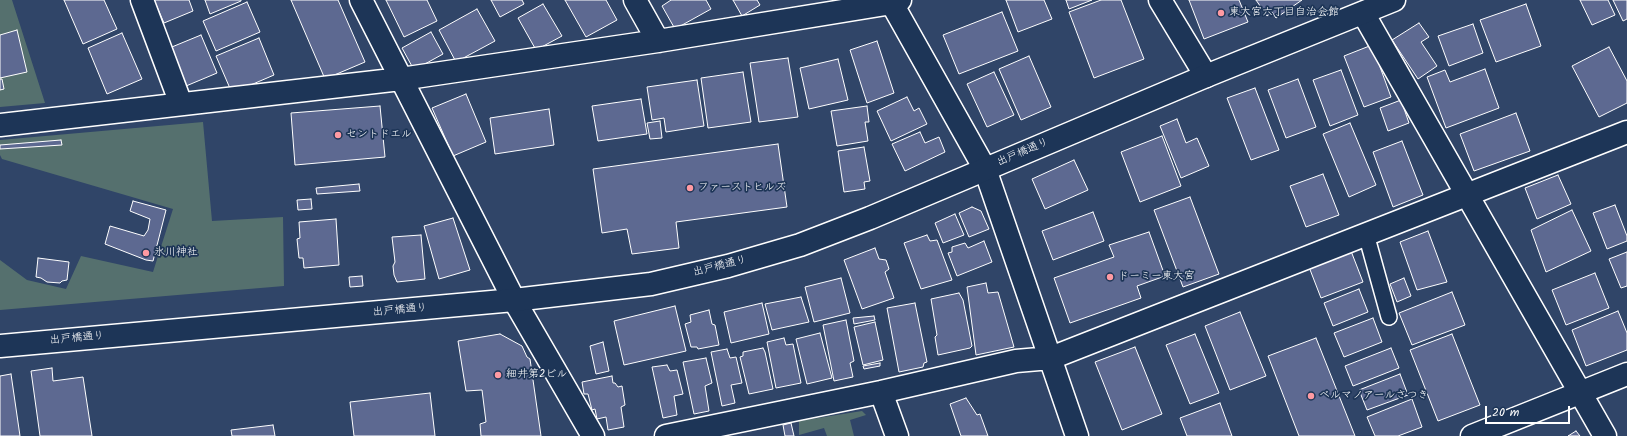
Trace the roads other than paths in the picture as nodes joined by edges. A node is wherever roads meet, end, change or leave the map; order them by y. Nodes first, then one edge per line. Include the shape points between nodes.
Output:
1 (142, 0) edge
2 (361, 0) edge
3 (635, 0) edge
4 (1160, 0) edge
5 (1394, 0) edge
6 (894, 1) edge
7 (1363, 13) junction
8 (658, 41) junction
9 (1206, 76) junction
10 (401, 79) junction
11 (181, 104) junction
12 (0, 125) edge
13 (1627, 132) edge
14 (985, 169) junction
15 (1467, 195) junction
16 (1366, 234) junction
17 (514, 300) junction
18 (1389, 317) dead end
19 (0, 346) edge
20 (1051, 358) junction
21 (1627, 374) edge
22 (881, 392) junction
23 (1580, 393) junction
24 (593, 436) edge
25 (666, 436) edge
26 (897, 436) edge
27 (1077, 436) edge
28 (1472, 436) edge
29 (1605, 436) edge

1 - 11 street
2 - 10 street
3 - 8 street
4 - 9 street
5 - 7 street, 出戸橋通り
6 - 8 street
6 - 14 street
7 - 9 street, 出戸橋通り
7 - 15 street
8 - 10 street
9 - 14 street, 出戸橋通り
10 - 11 street
10 - 17 street
11 - 12 street
13 - 15 street
14 - 17 street, 出戸橋通り via 800,245 728,266 651,284
14 - 20 street
15 - 16 street
15 - 23 street
16 - 18 lane
16 - 20 street
17 - 19 street, 出戸橋通り
17 - 24 street
20 - 22 street via 1016,361
20 - 27 street
21 - 23 street
22 - 25 street
22 - 26 street
23 - 28 street
23 - 29 street

